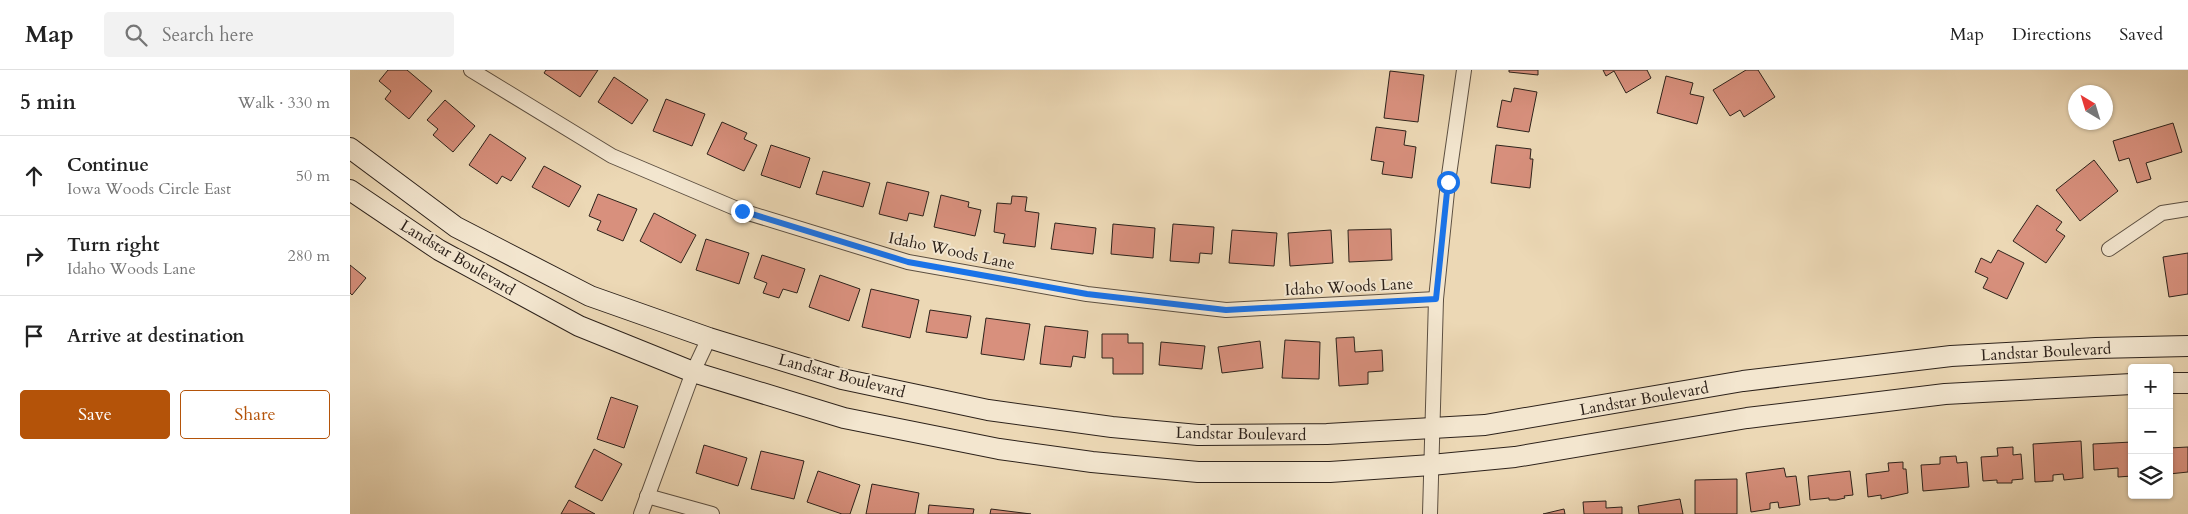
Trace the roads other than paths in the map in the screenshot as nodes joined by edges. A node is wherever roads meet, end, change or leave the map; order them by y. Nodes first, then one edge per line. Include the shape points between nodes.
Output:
1 (471, 70) edge
2 (1464, 70) edge
3 (351, 151) edge
4 (350, 190) edge
5 (2188, 209) edge
6 (2109, 249) dead end
7 (1436, 299) junction
8 (708, 338) junction
9 (2188, 346) edge
10 (693, 372) junction
11 (2173, 383) edge
12 (2188, 383) edge
13 (2128, 384) edge
14 (1432, 428) junction
15 (1431, 465) junction
16 (647, 496) junction
17 (640, 514) edge
18 (712, 514) edge
19 (1430, 514) edge

1 - 7 street, Idaho Woods Lane via 612,156 742,211 908,262 1087,294 1226,310
2 - 7 street
3 - 8 street, Landstar Boulevard via 456,227 590,296
4 - 10 street, Landstar Boulevard via 439,250 579,326
5 - 6 street via 2162,213
7 - 14 street
8 - 10 street
8 - 14 street, Landstar Boulevard via 842,378 988,410 1112,427 1198,435 1326,434
9 - 14 street, Landstar Boulevard via 1951,356 1743,381 1486,425
10 - 15 street, Landstar Boulevard via 844,418 999,449 1092,462 1198,472 1330,472
10 - 16 street
11 - 12 street
13 - 15 street, Landstar Boulevard via 1915,398 1746,418 1515,457
14 - 15 street
15 - 19 street
16 - 17 street
16 - 18 street

